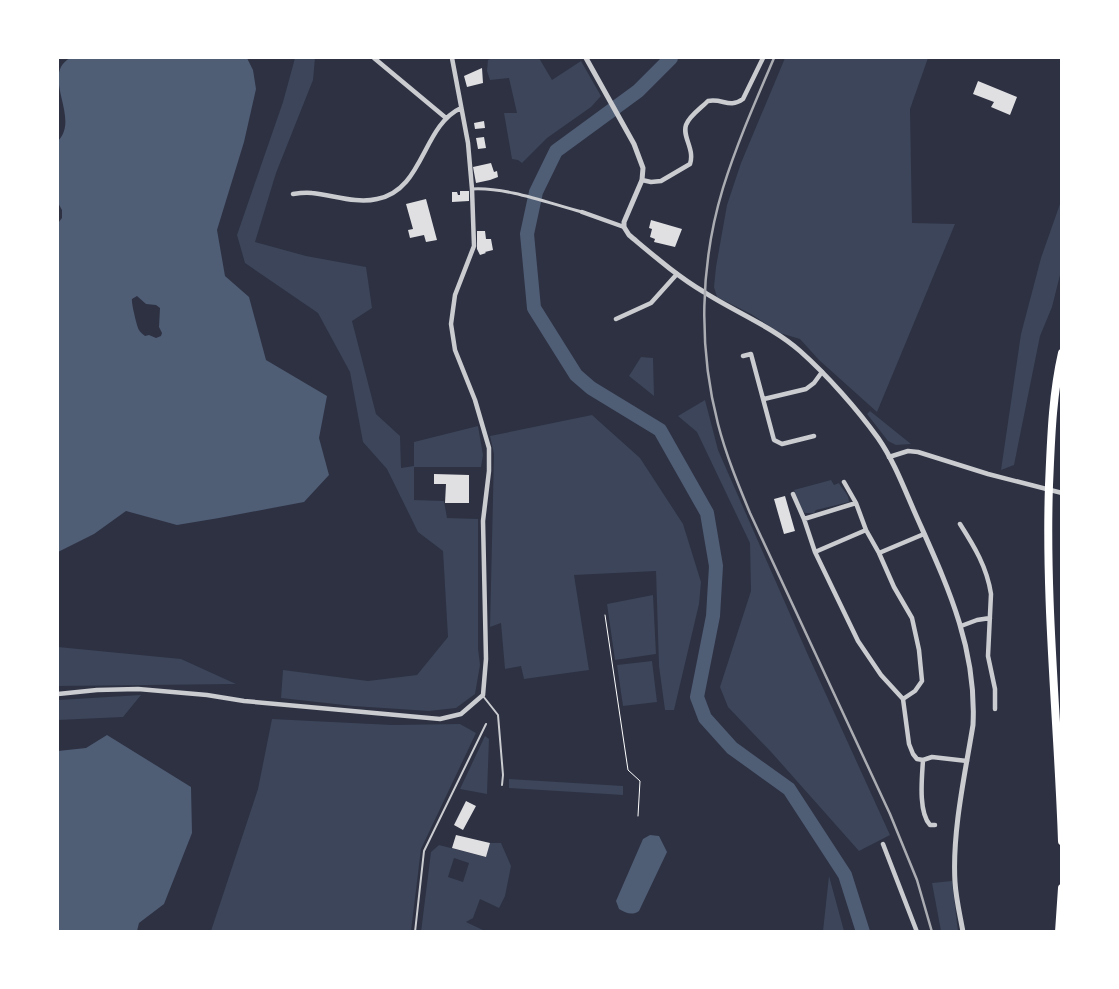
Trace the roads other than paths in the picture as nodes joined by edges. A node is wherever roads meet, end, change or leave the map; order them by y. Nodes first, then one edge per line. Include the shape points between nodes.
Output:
1 (374, 58) edge
2 (452, 58) edge
3 (586, 58) edge
4 (763, 58) edge
5 (461, 108) junction
6 (446, 118) junction
7 (642, 180) junction
8 (472, 189) junction
9 (293, 194) dead end
10 (582, 212) joint
11 (624, 227) junction
12 (677, 274) junction
13 (616, 319) dead end
14 (1062, 353) edge
15 (743, 356) dead end
16 (822, 372) junction
17 (764, 399) junction
18 (814, 436) dead end
19 (890, 457) junction
20 (844, 482) dead end
21 (1062, 493) edge
22 (793, 494) dead end
23 (856, 503) junction
24 (804, 519) junction
25 (960, 524) dead end
26 (866, 530) junction
27 (924, 534) junction
28 (815, 552) junction
29 (879, 553) junction
30 (990, 618) junction
31 (961, 626) junction
32 (58, 694) edge
33 (482, 695) junction
34 (903, 699) junction
35 (995, 708) dead end
36 (486, 724) dead end
37 (923, 760) junction
38 (967, 761) junction
39 (502, 785) dead end
40 (935, 825) dead end
41 (1062, 841) edge
42 (883, 844) dead end
43 (1062, 888) edge
44 (415, 932) edge
45 (917, 932) edge
46 (963, 932) edge
47 (1060, 932) edge

1 - 6 street
2 - 5 street
3 - 7 street via 630,136 644,168
4 - 7 street via 743,99 731,104 720,100 708,102 689,121 686,130 692,150 690,164 661,181
5 - 6 street
5 - 8 street
6 - 9 street via 414,172 393,194 361,201 310,192
7 - 11 street
8 - 10 street via 523,196
8 - 33 street via 474,246 455,296 451,324 455,350 475,400 489,448 483,521 486,659
10 - 11 street
11 - 12 street via 629,235
12 - 13 street via 651,302
12 - 16 street via 787,341
14 - 41 highway via 1053,415 1048,511
15 - 17 street via 751,354
16 - 17 street via 806,389
16 - 19 street via 879,439
17 - 18 street via 774,440 782,444
19 - 21 street via 908,451 918,452
19 - 27 street
20 - 23 street
22 - 24 street
23 - 24 street
23 - 26 street
24 - 28 street
25 - 30 street via 987,574 991,594
26 - 28 street
26 - 29 street
27 - 29 street
27 - 31 street
28 - 34 street via 858,641 881,675
29 - 34 street via 912,618 919,650 922,681
30 - 31 street
30 - 35 street via 988,656 995,689
31 - 38 street via 971,670 974,704
32 - 33 street via 138,689 440,719 461,714
33 - 39 lane via 498,715
34 - 37 street via 909,744 913,754
36 - 44 lane via 424,851
37 - 38 street via 932,757
37 - 40 street via 921,790 926,818 930,825
38 - 46 street via 955,853 957,904
42 - 45 street
43 - 47 highway

